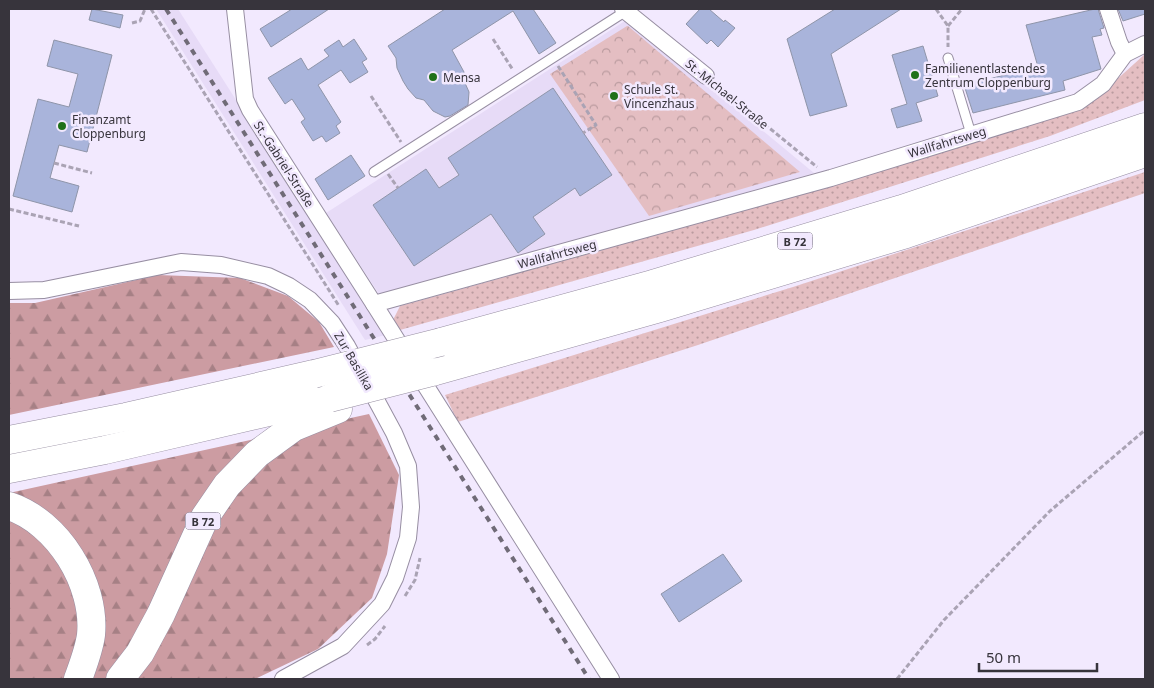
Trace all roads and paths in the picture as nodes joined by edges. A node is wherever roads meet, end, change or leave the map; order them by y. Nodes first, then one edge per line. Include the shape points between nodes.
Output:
1 (145, 9) edge
2 (235, 9) edge
3 (936, 9) edge
4 (962, 9) edge
5 (1108, 9) edge
6 (624, 10) edge
7 (132, 23) dead end
8 (948, 26) junction
9 (493, 39) dead end
10 (1145, 44) edge
11 (1125, 54) junction
12 (552, 58) junction
13 (948, 58) joint
14 (706, 76) joint
15 (518, 79) junction
16 (371, 96) dead end
17 (1145, 127) edge
18 (583, 132) dead end
19 (972, 134) junction
20 (406, 151) junction
21 (1145, 153) edge
22 (54, 163) dead end
23 (374, 172) dead end
24 (92, 174) dead end
25 (832, 178) junction
26 (9, 209) edge
27 (79, 226) dead end
28 (9, 291) edge
29 (374, 304) junction
30 (334, 403) junction
31 (1145, 430) edge
32 (9, 440) edge
33 (9, 469) edge
34 (9, 506) edge
35 (78, 679) edge
36 (120, 679) edge
37 (283, 679) edge
38 (611, 679) edge
39 (897, 679) edge

1 - 7 path via 140,21
2 - 29 street, St.-Gabriel-Straße via 245,99 250,110
3 - 8 path
4 - 8 path
5 - 11 street
6 - 12 lane
6 - 14 street, St.-Michael-Straße
8 - 13 path
9 - 15 path
10 - 11 street, Wallfahrtsweg
11 - 19 street, Wallfahrtsweg via 1103,84 1078,102
12 - 15 lane
12 - 18 path via 596,126
13 - 19 lane
14 - 25 path, St.-Michael-Straße
15 - 20 lane
16 - 20 path
17 - 32 highway, B 72, bridge via 902,209 653,284 314,374
19 - 25 street, Wallfahrtsweg
20 - 23 lane
21 - 30 highway, B 72, bridge via 897,237
22 - 24 path
25 - 29 street, Wallfahrtsweg
26 - 27 path
28 - 37 street, Zur Basilika via 44,290 181,262 201,262 275,279 310,300 332,323 394,432 408,466 411,507 408,538 395,578 382,604 343,646
29 - 38 street
30 - 33 highway, B 72
30 - 36 highway, B 72 via 257,454 227,485 204,517 140,653
31 - 39 path via 1050,511 944,620
34 - 35 highway via 45,528 70,556 86,588 91,610 91,635

